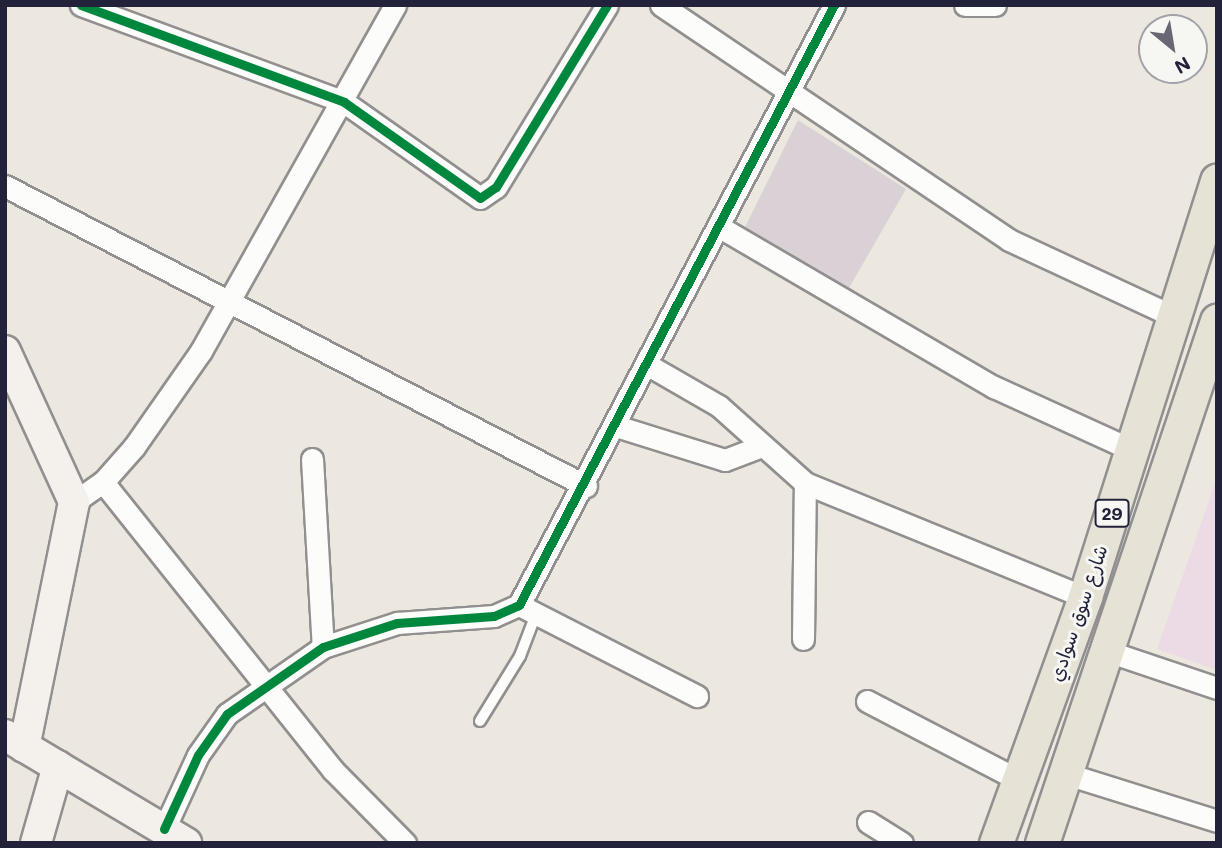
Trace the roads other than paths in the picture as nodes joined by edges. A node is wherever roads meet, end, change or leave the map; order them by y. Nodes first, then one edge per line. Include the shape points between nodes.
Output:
1 (81, 5) edge
2 (395, 5) edge
3 (607, 5) edge
4 (660, 5) edge
5 (834, 5) edge
6 (965, 5) edge
7 (995, 5) edge
8 (789, 92) junction
9 (344, 102) junction
10 (1217, 180) edge
11 (5, 186) edge
12 (718, 226) junction
13 (230, 300) junction
14 (1175, 317) junction
15 (1217, 321) edge
16 (5, 351) edge
17 (648, 365) junction
18 (18, 401) edge
19 (616, 426) junction
20 (758, 447) junction
21 (1132, 450) junction
22 (312, 459) dead end
23 (103, 482) junction
24 (805, 483) junction
25 (586, 485) junction
26 (74, 502) junction
27 (1085, 597) junction
28 (528, 610) junction
29 (803, 639) dead end
30 (323, 647) junction
31 (1107, 651) junction
32 (265, 688) junction
33 (1217, 688) edge
34 (697, 696) dead end
35 (867, 701) dead end
36 (480, 721) dead end
37 (15, 741) edge
38 (58, 766) junction
39 (1067, 774) junction
40 (1019, 780) junction
41 (1217, 821) edge
42 (868, 822) dead end
43 (180, 839) edge
44 (36, 843) edge
45 (405, 843) edge
46 (902, 843) edge
47 (996, 843) edge
48 (1042, 843) edge

1 - 9 street
2 - 9 street
3 - 9 street via 496,187 480,198
4 - 8 street
5 - 8 street
6 - 7 street
8 - 12 street
8 - 14 street via 1009,240
9 - 13 street
10 - 14 main road, شارع سوق سوادي / 29
11 - 13 street
12 - 17 street
12 - 21 street via 994,387
13 - 23 street via 134,447
13 - 25 street
14 - 21 main road, شارع سوق سوادي / 29
15 - 31 main road, شارع سوق سوادي / 29 via 1200,389
16 - 18 street
17 - 19 street
17 - 20 street via 719,406
18 - 26 street
19 - 20 street via 724,460
19 - 25 street
20 - 24 street
21 - 27 main road, شارع سوق سوادي / 29
22 - 30 street
23 - 26 street
23 - 32 street
24 - 27 street
24 - 29 street
25 - 28 street
26 - 37 street
27 - 40 main road, شارع سوق سوادي / 29
28 - 30 street via 397,623
28 - 34 street
28 - 36 lane via 520,656
30 - 32 street
31 - 33 street
31 - 39 main road, شارع سوق سوادي / 29
32 - 43 street via 227,715 198,755
32 - 45 street
35 - 40 street
37 - 38 street
38 - 43 street
38 - 44 street
39 - 41 street
39 - 48 main road, شارع سوق سوادي / 29
40 - 47 main road, شارع سوق سوادي / 29
42 - 46 street

